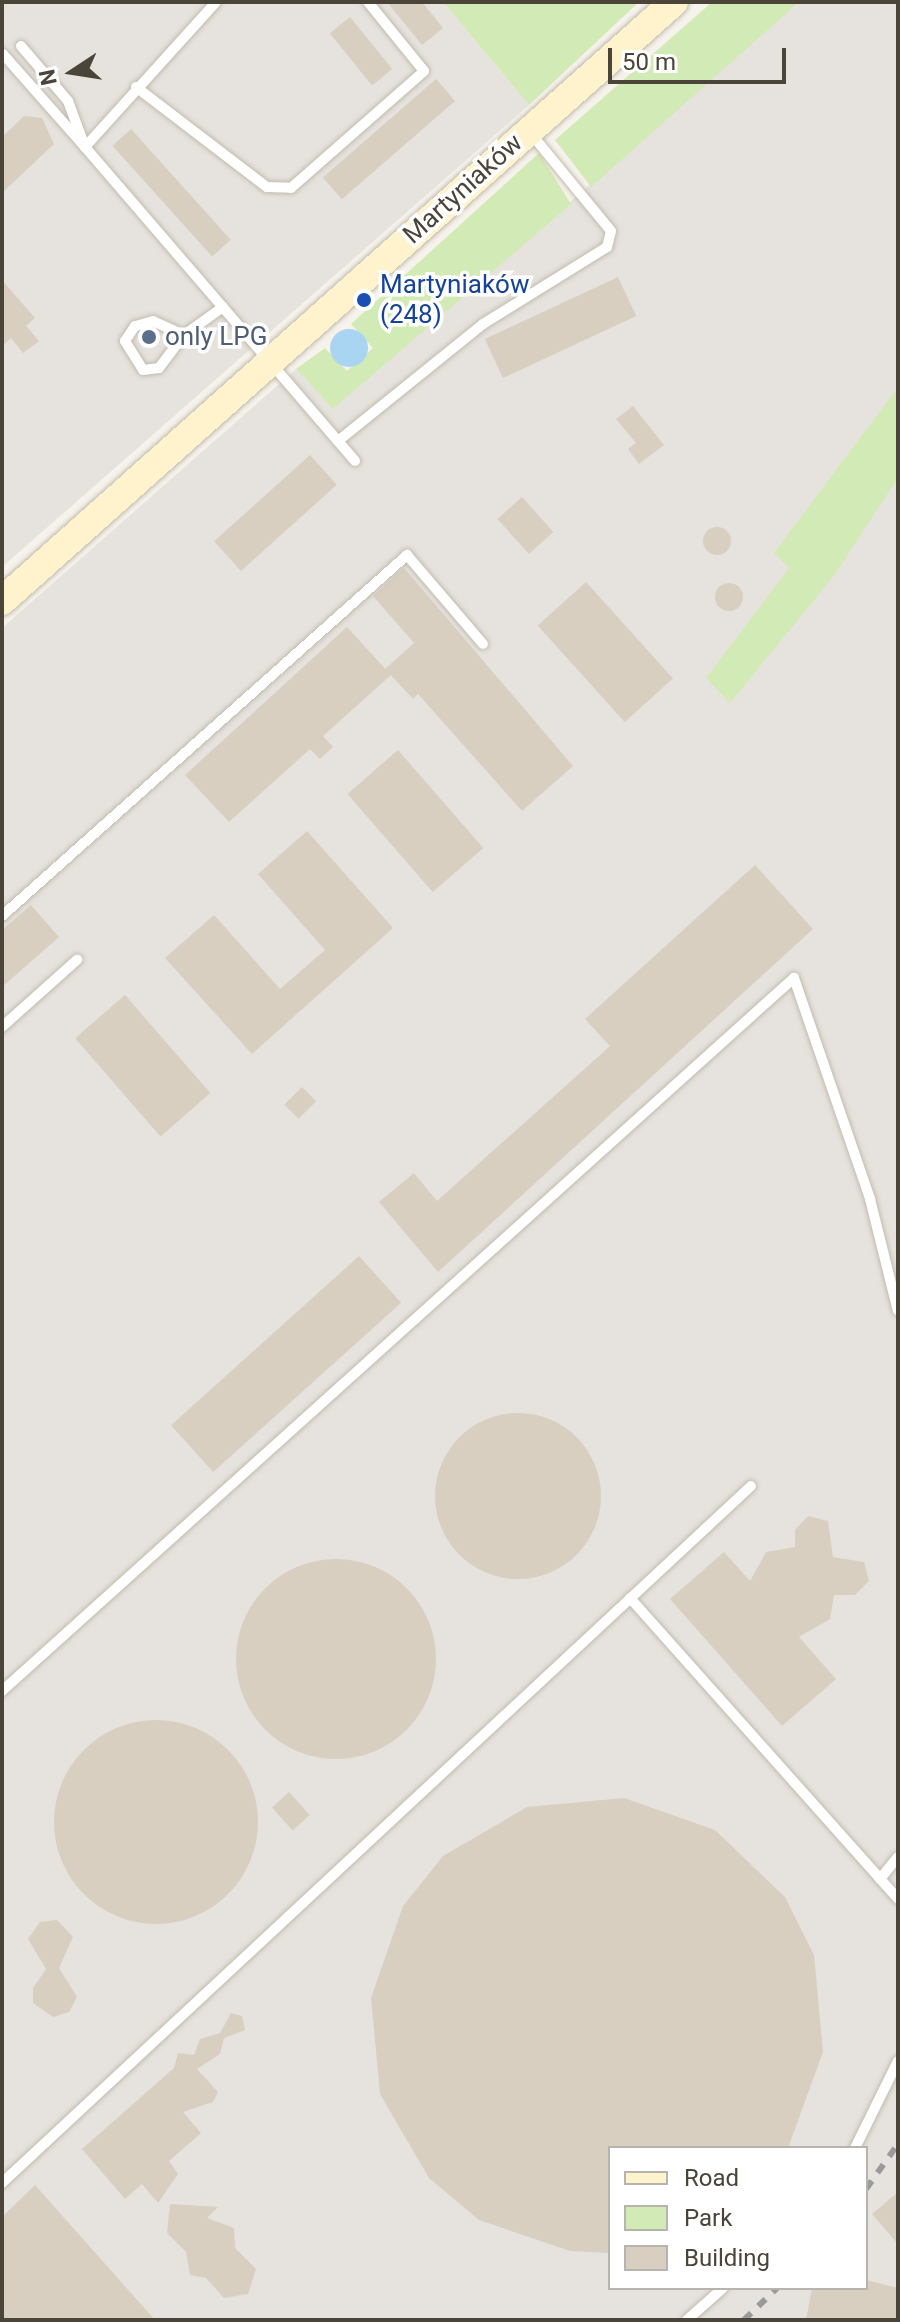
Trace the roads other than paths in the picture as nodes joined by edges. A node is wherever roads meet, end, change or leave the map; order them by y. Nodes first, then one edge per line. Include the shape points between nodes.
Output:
1 (216, 2) edge
2 (368, 2) edge
3 (674, 2) edge
4 (21, 46) dead end
5 (3, 54) edge
6 (136, 87) junction
7 (529, 130) junction
8 (85, 147) junction
9 (223, 307) junction
10 (184, 335) junction
11 (270, 362) junction
12 (338, 441) junction
13 (355, 461) dead end
14 (2, 601) edge
15 (483, 644) dead end
16 (3, 912) edge
17 (77, 960) dead end
18 (2, 1027) edge
19 (898, 1311) edge
20 (751, 1486) dead end
21 (630, 1598) junction
22 (2, 1691) edge
23 (898, 1857) edge
24 (880, 1879) junction
25 (898, 1899) edge
26 (898, 2061) edge
27 (856, 2146) edge
28 (2, 2183) edge
29 (721, 2290) edge
30 (687, 2320) edge

1 - 6 lane
2 - 6 lane via 424,71 291,188 267,187
3 - 7 main road, Martyniaków
4 - 8 lane via 68,101
5 - 8 lane
6 - 8 lane
7 - 11 main road, Martyniaków
7 - 12 lane via 611,231 607,247 483,324
8 - 9 lane
9 - 10 lane
9 - 11 lane
10 - 10 lane via 165,363 143,370 125,341 135,326 153,321
11 - 12 lane
11 - 14 main road, Martyniaków
12 - 13 lane
15 - 16 lane via 407,555
17 - 18 lane
19 - 22 lane via 870,1199 794,978
20 - 21 lane
21 - 24 lane
21 - 28 lane
23 - 24 lane
24 - 25 lane
26 - 27 lane
29 - 30 lane

